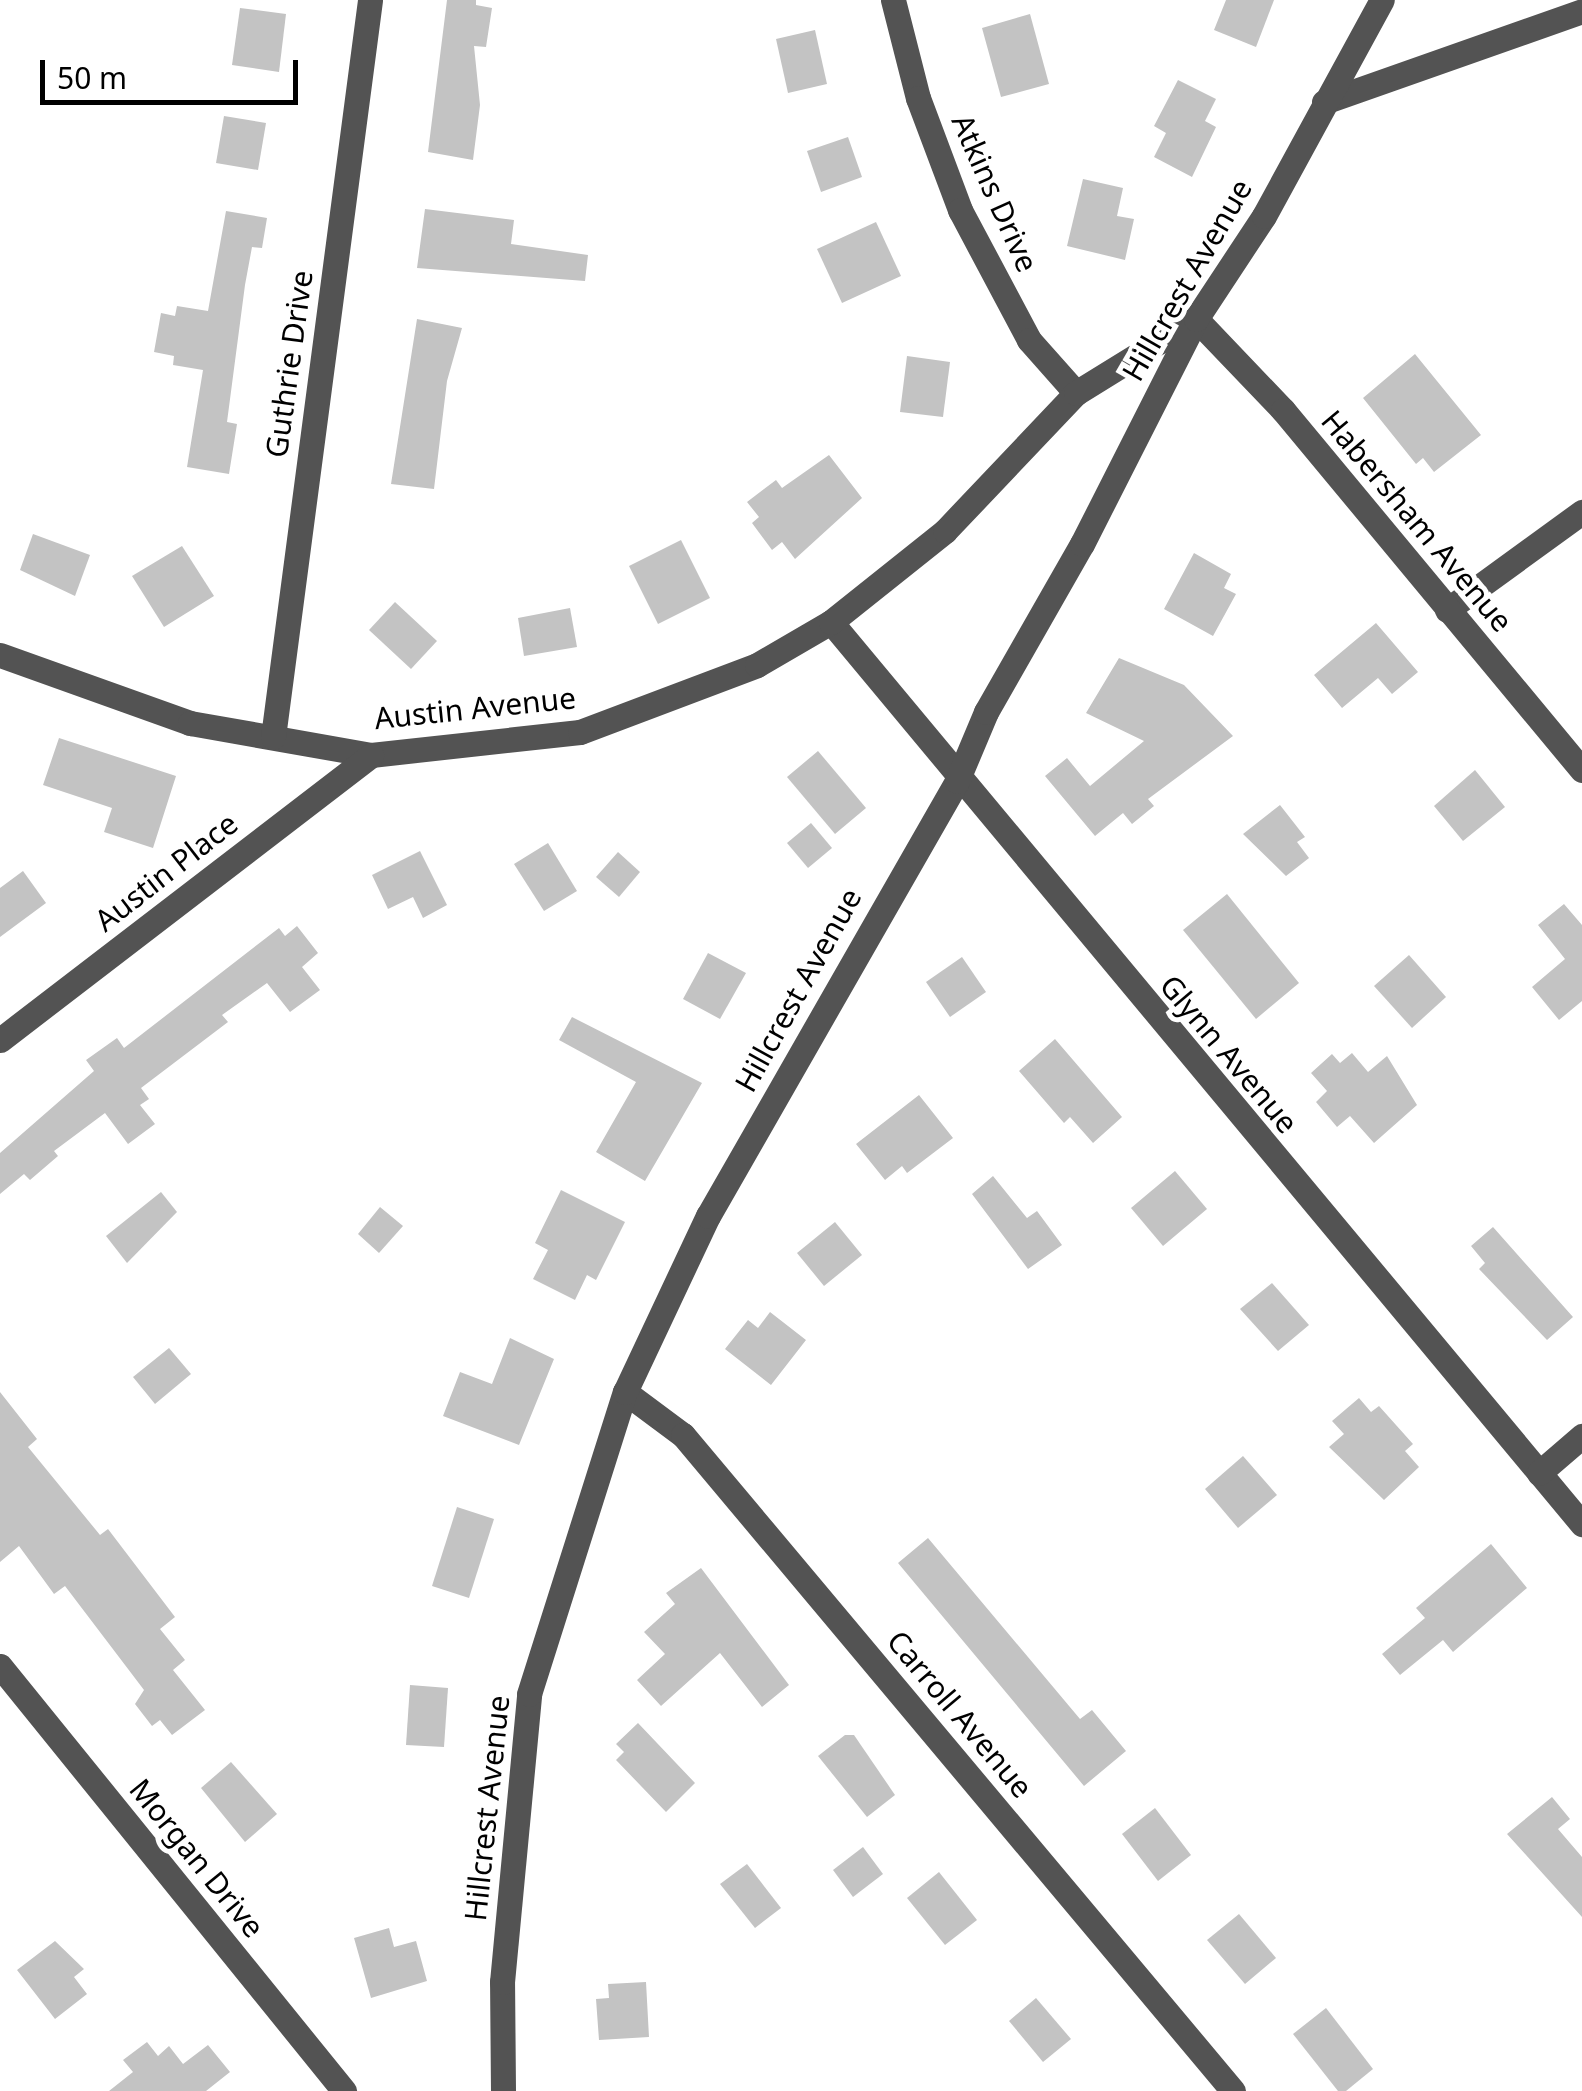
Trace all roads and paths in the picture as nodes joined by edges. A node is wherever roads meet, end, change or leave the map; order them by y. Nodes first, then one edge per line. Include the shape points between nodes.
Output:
1 (370, 0) edge
2 (893, 0) edge
3 (1382, 0) edge
4 (1582, 11) edge
5 (1324, 102) junction
6 (1196, 319) junction
7 (1076, 392) junction
8 (1582, 512) edge
9 (1447, 610) junction
10 (831, 622) junction
11 (0, 655) edge
12 (273, 737) junction
13 (371, 755) junction
14 (1582, 770) edge
15 (957, 781) junction
16 (0, 1040) edge
17 (625, 1392) junction
18 (1582, 1436) edge
19 (1539, 1472) junction
20 (1582, 1524) edge
21 (0, 1666) edge
22 (344, 2091) edge
23 (504, 2091) edge
24 (1233, 2091) edge

1 - 12 street, Guthrie Drive
2 - 7 street, Atkins Drive via 918,98 960,210 1029,340
3 - 5 street, Hillcrest Avenue
4 - 5 street
5 - 6 street, Hillcrest Avenue via 1264,216
6 - 7 street, Austin Avenue
6 - 9 street, Habersham Avenue via 1283,410
6 - 15 street, Hillcrest Avenue via 986,712
7 - 10 street, Austin Avenue via 945,531
8 - 9 street
9 - 14 street, Habersham Avenue
10 - 13 street, Austin Avenue via 757,665 580,732
10 - 15 street, Glynn Avenue
11 - 12 street, Austin Avenue via 190,724
12 - 13 street, Austin Avenue
13 - 16 street, Austin Place
15 - 17 street, Hillcrest Avenue via 708,1216
15 - 19 street, Glynn Avenue
17 - 23 street, Hillcrest Avenue via 529,1694 502,1982
17 - 24 street, Carroll Avenue via 683,1435
18 - 19 street
19 - 20 street, Glynn Avenue
21 - 22 street, Morgan Drive

